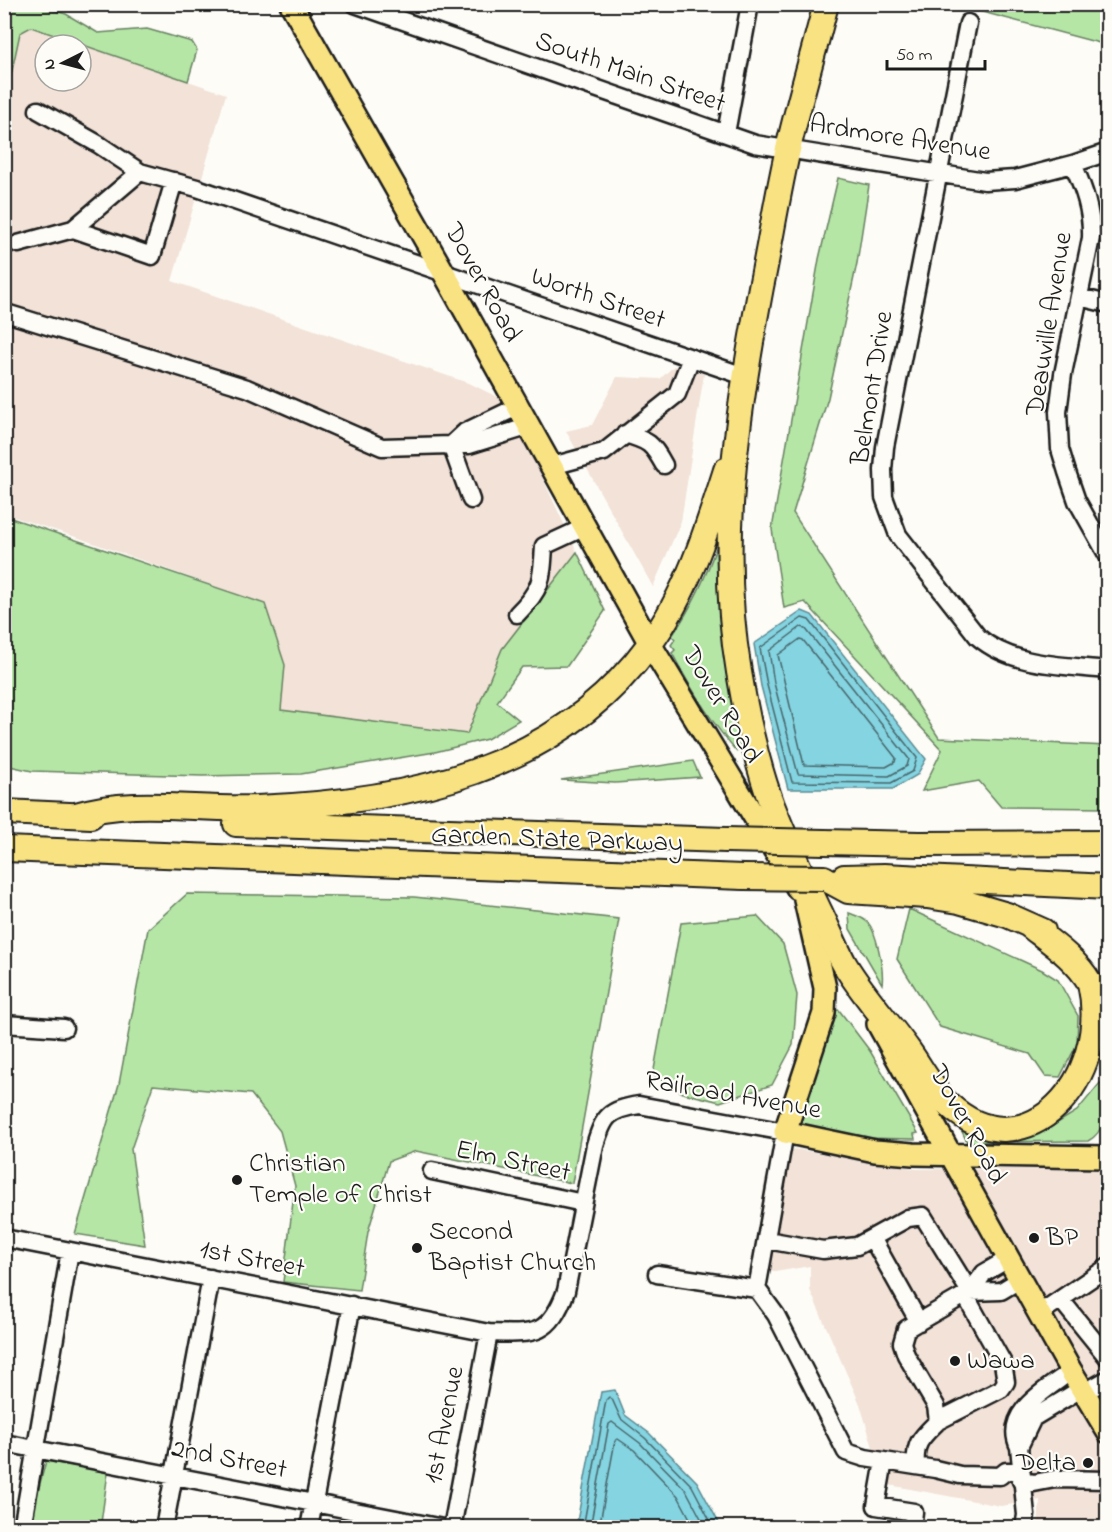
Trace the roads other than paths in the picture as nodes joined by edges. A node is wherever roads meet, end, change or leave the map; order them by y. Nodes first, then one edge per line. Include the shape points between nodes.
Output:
1 (291, 4) edge
2 (355, 4) edge
3 (750, 4) edge
4 (826, 4) edge
5 (968, 23) dead end
6 (38, 110) dead end
7 (726, 133) junction
8 (789, 147) junction
9 (1107, 152) edge
10 (1073, 164) junction
11 (140, 172) junction
12 (938, 175) junction
13 (174, 181) junction
14 (73, 230) junction
15 (18, 244) dead end
16 (444, 273) junction
17 (1079, 297) junction
18 (1107, 304) edge
19 (6, 314) edge
20 (691, 358) junction
21 (744, 376) junction
22 (519, 406) junction
23 (530, 426) junction
24 (625, 434) junction
25 (735, 440) junction
26 (451, 445) junction
27 (664, 465) dead end
28 (552, 466) junction
29 (471, 500) dead end
30 (585, 527) junction
31 (1107, 556) edge
32 (517, 614) dead end
33 (650, 644) junction
34 (1107, 670) edge
35 (4, 812) edge
36 (76, 815) junction
37 (1107, 843) edge
38 (4, 849) edge
39 (824, 878) junction
40 (1107, 887) edge
41 (805, 900) junction
42 (1030, 926) junction
43 (845, 965) junction
44 (1107, 991) edge
45 (4, 1024) edge
46 (64, 1028) dead end
47 (784, 1132) junction
48 (951, 1154) junction
49 (1107, 1157) edge
50 (432, 1171) dead end
51 (583, 1203) junction
52 (4, 1238) edge
53 (872, 1238) junction
54 (767, 1239) junction
55 (70, 1251) junction
56 (1008, 1259) junction
57 (1107, 1267) edge
58 (657, 1274) dead end
59 (211, 1278) junction
60 (1021, 1279) junction
61 (757, 1289) junction
62 (968, 1294) junction
63 (1060, 1300) junction
64 (352, 1305) junction
65 (1040, 1313) junction
66 (919, 1322) junction
67 (489, 1333) junction
68 (1107, 1358) edge
69 (1107, 1379) edge
70 (1078, 1384) junction
71 (938, 1421) junction
72 (1107, 1432) edge
73 (4, 1443) edge
74 (36, 1449) junction
75 (884, 1461) junction
76 (916, 1466) junction
77 (173, 1475) junction
78 (1021, 1479) junction
79 (1107, 1480) edge
80 (315, 1502) junction
81 (22, 1527) edge
82 (164, 1527) edge
83 (309, 1527) edge
84 (443, 1527) edge
85 (452, 1527) edge
86 (912, 1527) edge
87 (1023, 1527) edge

1 - 16 main road, Dover Road
2 - 7 street, South Main Street
3 - 7 street
4 - 8 highway
5 - 12 street, Belmont Drive
6 - 11 street, Worth Street
7 - 8 street, South Main Street via 755,144
8 - 12 street, Ardmore Avenue
8 - 21 highway
9 - 10 street, Ardmore Avenue
10 - 12 street, Ardmore Avenue via 1015,179 985,181
10 - 17 street, Deauville Avenue via 1086,194 1091,220
11 - 13 street, Worth Street
11 - 14 street
12 - 34 street, Belmont Drive via 885,447 884,497 898,535 978,637 1024,660
13 - 14 street via 152,256
13 - 16 street, Worth Street
14 - 15 street
16 - 20 street, Worth Street
16 - 22 main road, Dover Road
17 - 18 street
17 - 31 street, Deauville Avenue via 1058,412 1060,449 1077,501
19 - 26 street via 247,388 382,447
20 - 21 street, Worth Street
20 - 24 street via 677,394
21 - 25 highway
22 - 23 main road, Dover Road
22 - 26 street via 465,432
23 - 26 street via 469,445
23 - 28 main road, Dover Road
24 - 27 street via 645,440
24 - 28 street via 604,452
25 - 33 highway via 704,538
25 - 43 highway via 730,548 732,613 750,726 771,802
26 - 29 street
28 - 30 main road, Dover Road
30 - 32 street via 544,546 542,577 534,598
30 - 33 main road, Dover Road
33 - 36 highway via 597,700 559,730 506,760 448,781 324,804 232,809 126,806
33 - 41 main road, Dover Road
35 - 36 highway, Garden State Parkway
36 - 37 highway, Garden State Parkway, bridge via 726,840
38 - 39 highway, Garden State Parkway, bridge
39 - 40 highway, Garden State Parkway via 884,876
39 - 42 highway via 848,891 959,901
41 - 43 main road, Dover Road
41 - 47 main road via 825,988 824,1013
42 - 43 highway via 1071,960 1090,982 1101,1008 1104,1034 1097,1069 1085,1091 1069,1107 1036,1124 990,1126 957,1112 936,1092
42 - 44 highway via 1078,952 1098,973
43 - 48 main road, Dover Road
45 - 46 street
47 - 48 main road, Railroad Avenue via 875,1151
47 - 51 street, Railroad Avenue via 660,1108 620,1108 609,1114 601,1126
47 - 54 street
48 - 49 main road, Railroad Avenue
48 - 56 main road, Dover Road
50 - 51 street, Elm Street
51 - 67 street, Railroad Avenue via 559,1311 538,1332
52 - 55 street, 1st Street
53 - 54 street via 857,1246 823,1250
53 - 62 street via 908,1218 923,1216
53 - 66 street
54 - 61 street
55 - 59 street, 1st Street
55 - 74 street
56 - 60 main road, Dover Road
56 - 62 street via 984,1273
57 - 63 street
58 - 61 street
59 - 64 street, 1st Street
59 - 77 street
60 - 62 street via 1001,1291
60 - 65 main road, Dover Road
61 - 75 street via 776,1315 846,1452
62 - 66 street
62 - 71 street via 1003,1363 1006,1382 1001,1389
63 - 65 street
63 - 68 street
64 - 67 street, 1st Street
64 - 80 street
65 - 70 main road, Dover Road
66 - 71 street via 906,1329 902,1343 936,1406
67 - 85 street, 1st Avenue
69 - 70 street
70 - 72 main road, Dover Road
70 - 78 street via 1024,1409 1016,1420 1014,1437 1019,1447
71 - 76 street via 918,1442
73 - 74 street, 2nd Street
74 - 77 street, 2nd Street
74 - 81 street
75 - 76 street
75 - 86 street via 876,1506 914,1512
76 - 78 street via 960,1475 1000,1476 1006,1471
77 - 80 street, 2nd Street
77 - 82 street
78 - 79 street via 1034,1483 1054,1479
78 - 87 street via 1026,1515
80 - 83 street
80 - 84 street, 2nd Street

